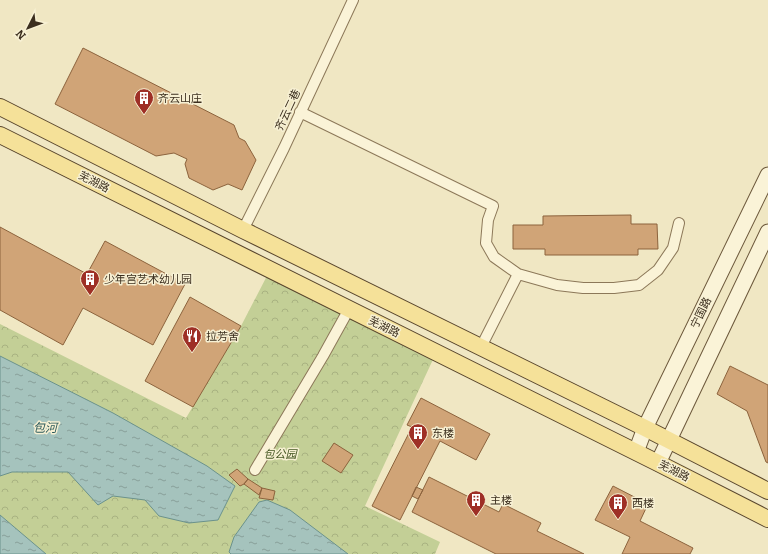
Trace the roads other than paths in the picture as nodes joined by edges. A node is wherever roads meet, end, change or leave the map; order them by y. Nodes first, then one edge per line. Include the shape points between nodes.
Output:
1 (352, 0) edge
2 (0, 106) edge
3 (300, 112) junction
4 (0, 135) edge
5 (768, 175) edge
6 (679, 223) dead end
7 (243, 230) junction
8 (768, 232) edge
9 (518, 274) junction
10 (348, 309) junction
11 (481, 347) junction
12 (645, 428) junction
13 (669, 441) junction
14 (636, 452) junction
15 (658, 463) junction
16 (255, 470) dead end
17 (768, 491) edge
18 (768, 519) edge

1 - 3 street, 齐云二巷
2 - 7 main road
3 - 7 street, 齐云二巷
3 - 9 street via 493,206 488,220 486,243 494,258
4 - 10 main road, 芜湖路
5 - 12 main road, 宁国路
6 - 9 street via 673,248 658,270 639,285 584,288 557,285
7 - 11 main road
8 - 13 main road
9 - 11 street
10 - 14 main road, 芜湖路
10 - 16 street
11 - 12 main road
12 - 13 main road
12 - 14 main road, 宁国路
13 - 15 main road
13 - 17 main road
14 - 15 main road, 芜湖路
15 - 18 main road, 芜湖路

